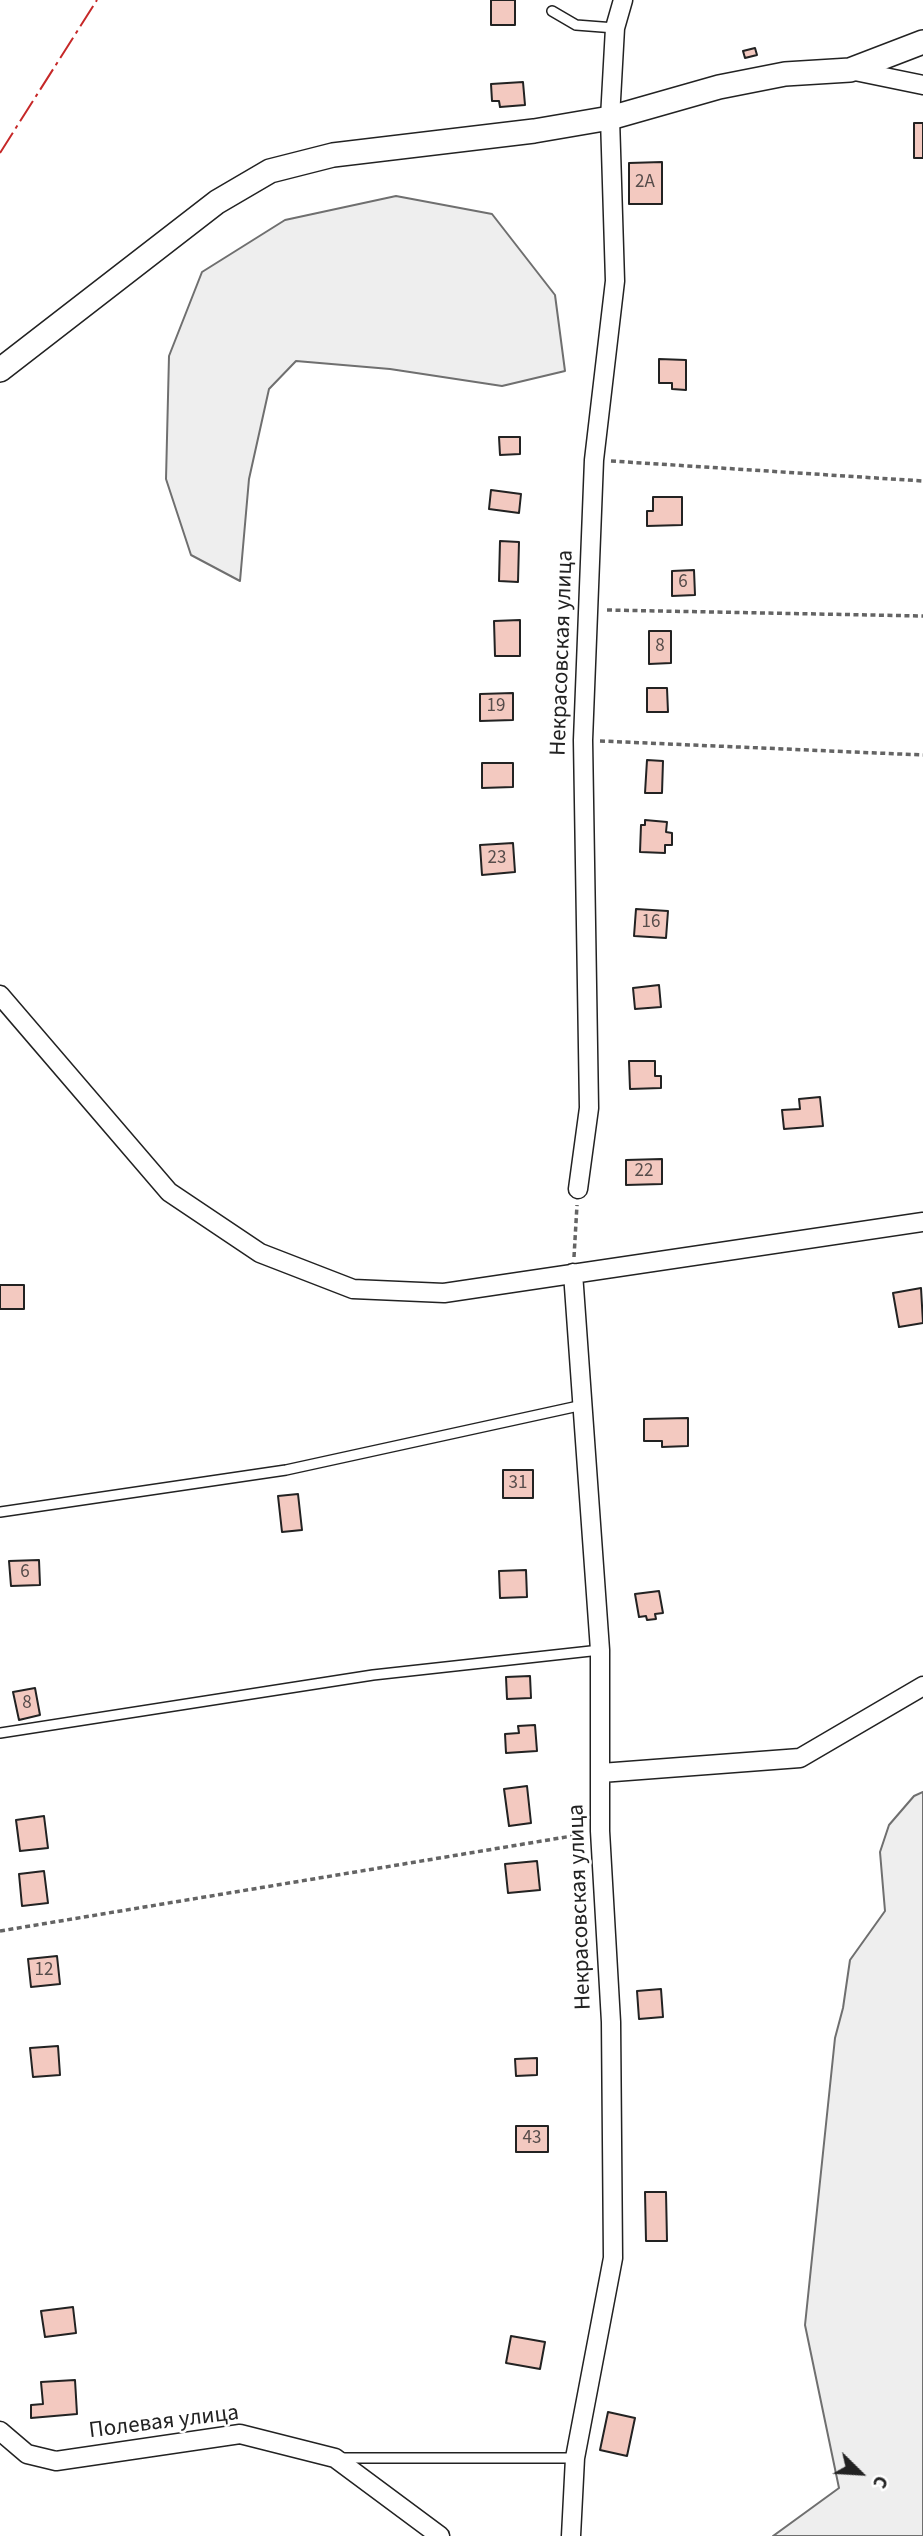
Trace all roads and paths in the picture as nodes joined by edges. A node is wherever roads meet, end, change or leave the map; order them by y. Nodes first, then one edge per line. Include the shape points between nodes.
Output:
1 (623, 0) edge
2 (552, 11) dead end
3 (615, 29) junction
4 (923, 41) edge
5 (850, 70) junction
6 (923, 85) edge
7 (610, 118) junction
8 (0, 370) edge
9 (594, 460) junction
10 (923, 481) edge
11 (590, 610) junction
12 (923, 616) edge
13 (583, 740) junction
14 (923, 755) edge
15 (0, 995) edge
16 (578, 1189) joint
17 (923, 1222) edge
18 (573, 1273) junction
19 (583, 1404) junction
20 (0, 1512) edge
21 (600, 1650) junction
22 (923, 1686) edge
23 (0, 1733) edge
24 (601, 1773) junction
25 (600, 1831) junction
26 (0, 1931) edge
27 (0, 2431) edge
28 (335, 2458) junction
29 (575, 2458) junction
30 (440, 2536) edge
31 (571, 2536) edge

1 - 3 street, Некрасовская улица
2 - 3 lane via 576,25
3 - 7 street, Некрасовская улица
4 - 5 street
5 - 6 street
5 - 7 street via 785,74 719,87
7 - 8 street via 333,155 270,171 217,202
7 - 9 street, Некрасовская улица via 615,281
9 - 10 path
9 - 11 street, Некрасовская улица
11 - 12 path
11 - 13 street, Некрасовская улица
13 - 14 path
13 - 16 street, Некрасовская улица via 589,1108
15 - 18 street via 169,1192 260,1253 353,1289 444,1293
16 - 18 path
17 - 18 street
18 - 19 street, Некрасовская улица
19 - 20 lane via 286,1470
19 - 21 street, Некрасовская улица
21 - 23 lane via 373,1675
21 - 24 street, Некрасовская улица
22 - 24 street via 800,1758
24 - 25 street, Некрасовская улица
25 - 26 path
25 - 29 street, Некрасовская улица via 611,2022 613,2258
27 - 28 street, Полевая улица via 27,2454 56,2461 240,2434
28 - 29 lane
28 - 30 street, Полевая улица
29 - 31 street, Некрасовская улица

